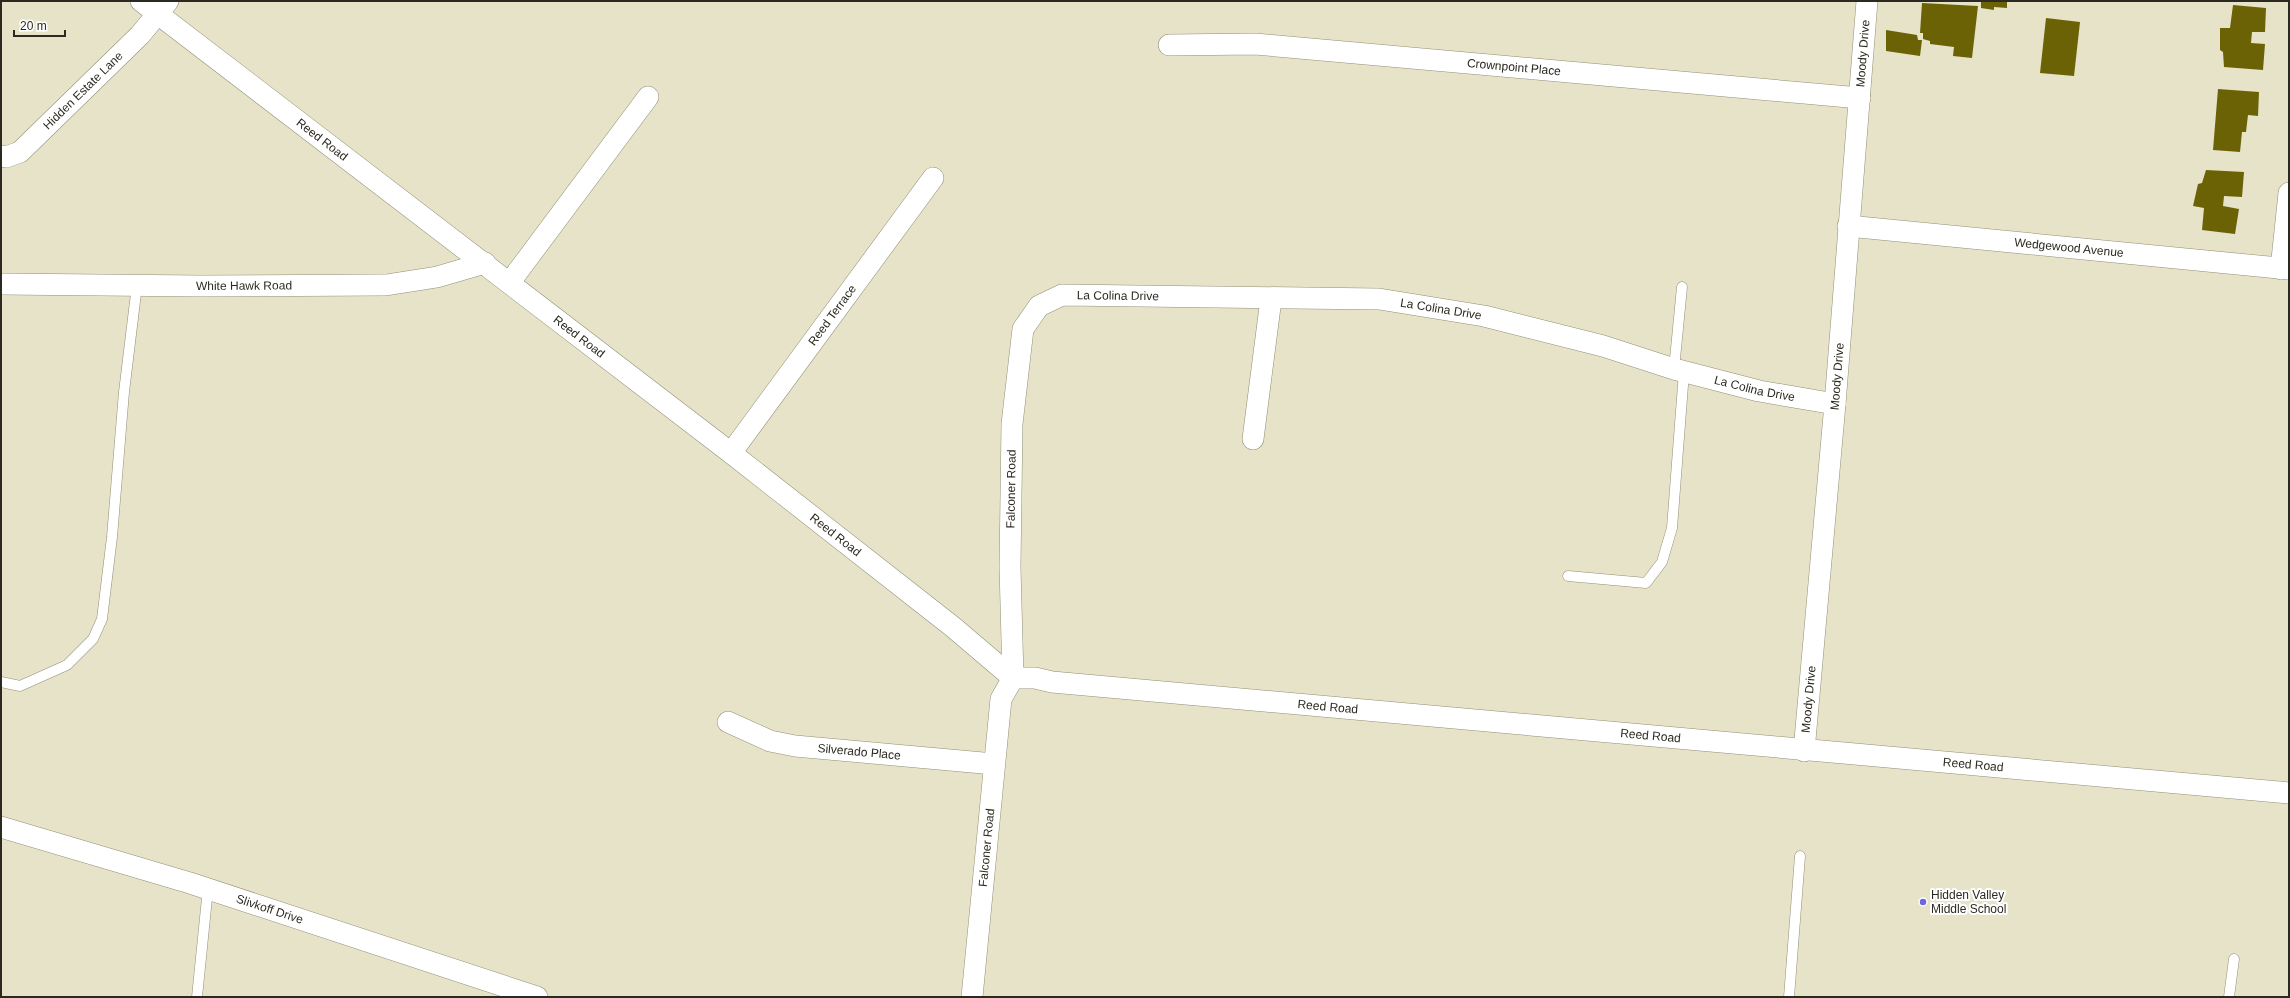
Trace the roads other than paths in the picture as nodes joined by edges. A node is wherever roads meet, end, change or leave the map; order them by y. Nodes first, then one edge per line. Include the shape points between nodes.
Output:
1 (141, 1) edge
2 (1867, 1) edge
3 (163, 7) edge
4 (1168, 45) dead end
5 (648, 97) dead end
6 (1860, 98) junction
7 (1, 156) edge
8 (933, 178) dead end
9 (2289, 193) edge
10 (1848, 226) junction
11 (485, 263) junction
12 (2285, 269) edge
13 (510, 282) junction
14 (1, 284) edge
15 (137, 286) junction
16 (1682, 287) dead end
17 (1270, 299) junction
18 (1039, 306) joint
19 (1679, 371) junction
20 (1835, 404) junction
21 (1252, 439) dead end
22 (731, 453) junction
23 (1568, 576) dead end
24 (1013, 678) junction
25 (1, 682) edge
26 (728, 722) dead end
27 (1804, 751) junction
28 (994, 764) junction
29 (2289, 793) edge
30 (1, 827) edge
31 (1800, 856) dead end
32 (208, 888) junction
33 (2234, 959) dead end
34 (197, 997) edge
35 (537, 997) edge
36 (972, 997) edge
37 (1788, 997) edge
38 (2229, 997) edge

1 - 3 street, Reed Road
2 - 6 street, Moody Drive
3 - 7 street, Hidden Estate Lane via 140,35 20,152 6,157
3 - 11 street, Reed Road
4 - 6 street, Crownpoint Place via 1255,44
5 - 13 street
6 - 10 street, Moody Drive
8 - 22 street, Reed Terrace
9 - 12 street
10 - 12 street, Wedgewood Avenue
10 - 20 street, Moody Drive
11 - 13 street, Reed Road
11 - 15 street, White Hawk Road via 437,277 386,285
13 - 22 street, Reed Road
14 - 15 street, White Hawk Road
15 - 25 lane via 102,619 93,639 66,665 20,686
16 - 19 lane
17 - 18 street, La Colina Drive via 1062,295
17 - 19 street, La Colina Drive via 1379,299 1484,316 1603,346
17 - 21 street
18 - 24 street, Falconer Road via 1023,329 1012,424 1010,567
19 - 20 street, La Colina Drive via 1759,391
19 - 23 lane via 1672,528 1662,562 1646,583
20 - 27 street, Moody Drive
22 - 24 street, Reed Road via 953,627
24 - 27 street, Reed Road via 1035,678 1052,682
24 - 28 street, Falconer Road via 1001,699
26 - 28 street, Silverado Place via 770,741 795,746
27 - 29 street, Reed Road
28 - 36 street, Falconer Road
30 - 32 street, Slivkoff Drive
31 - 37 lane
32 - 34 lane
32 - 35 street, Slivkoff Drive
33 - 38 lane

